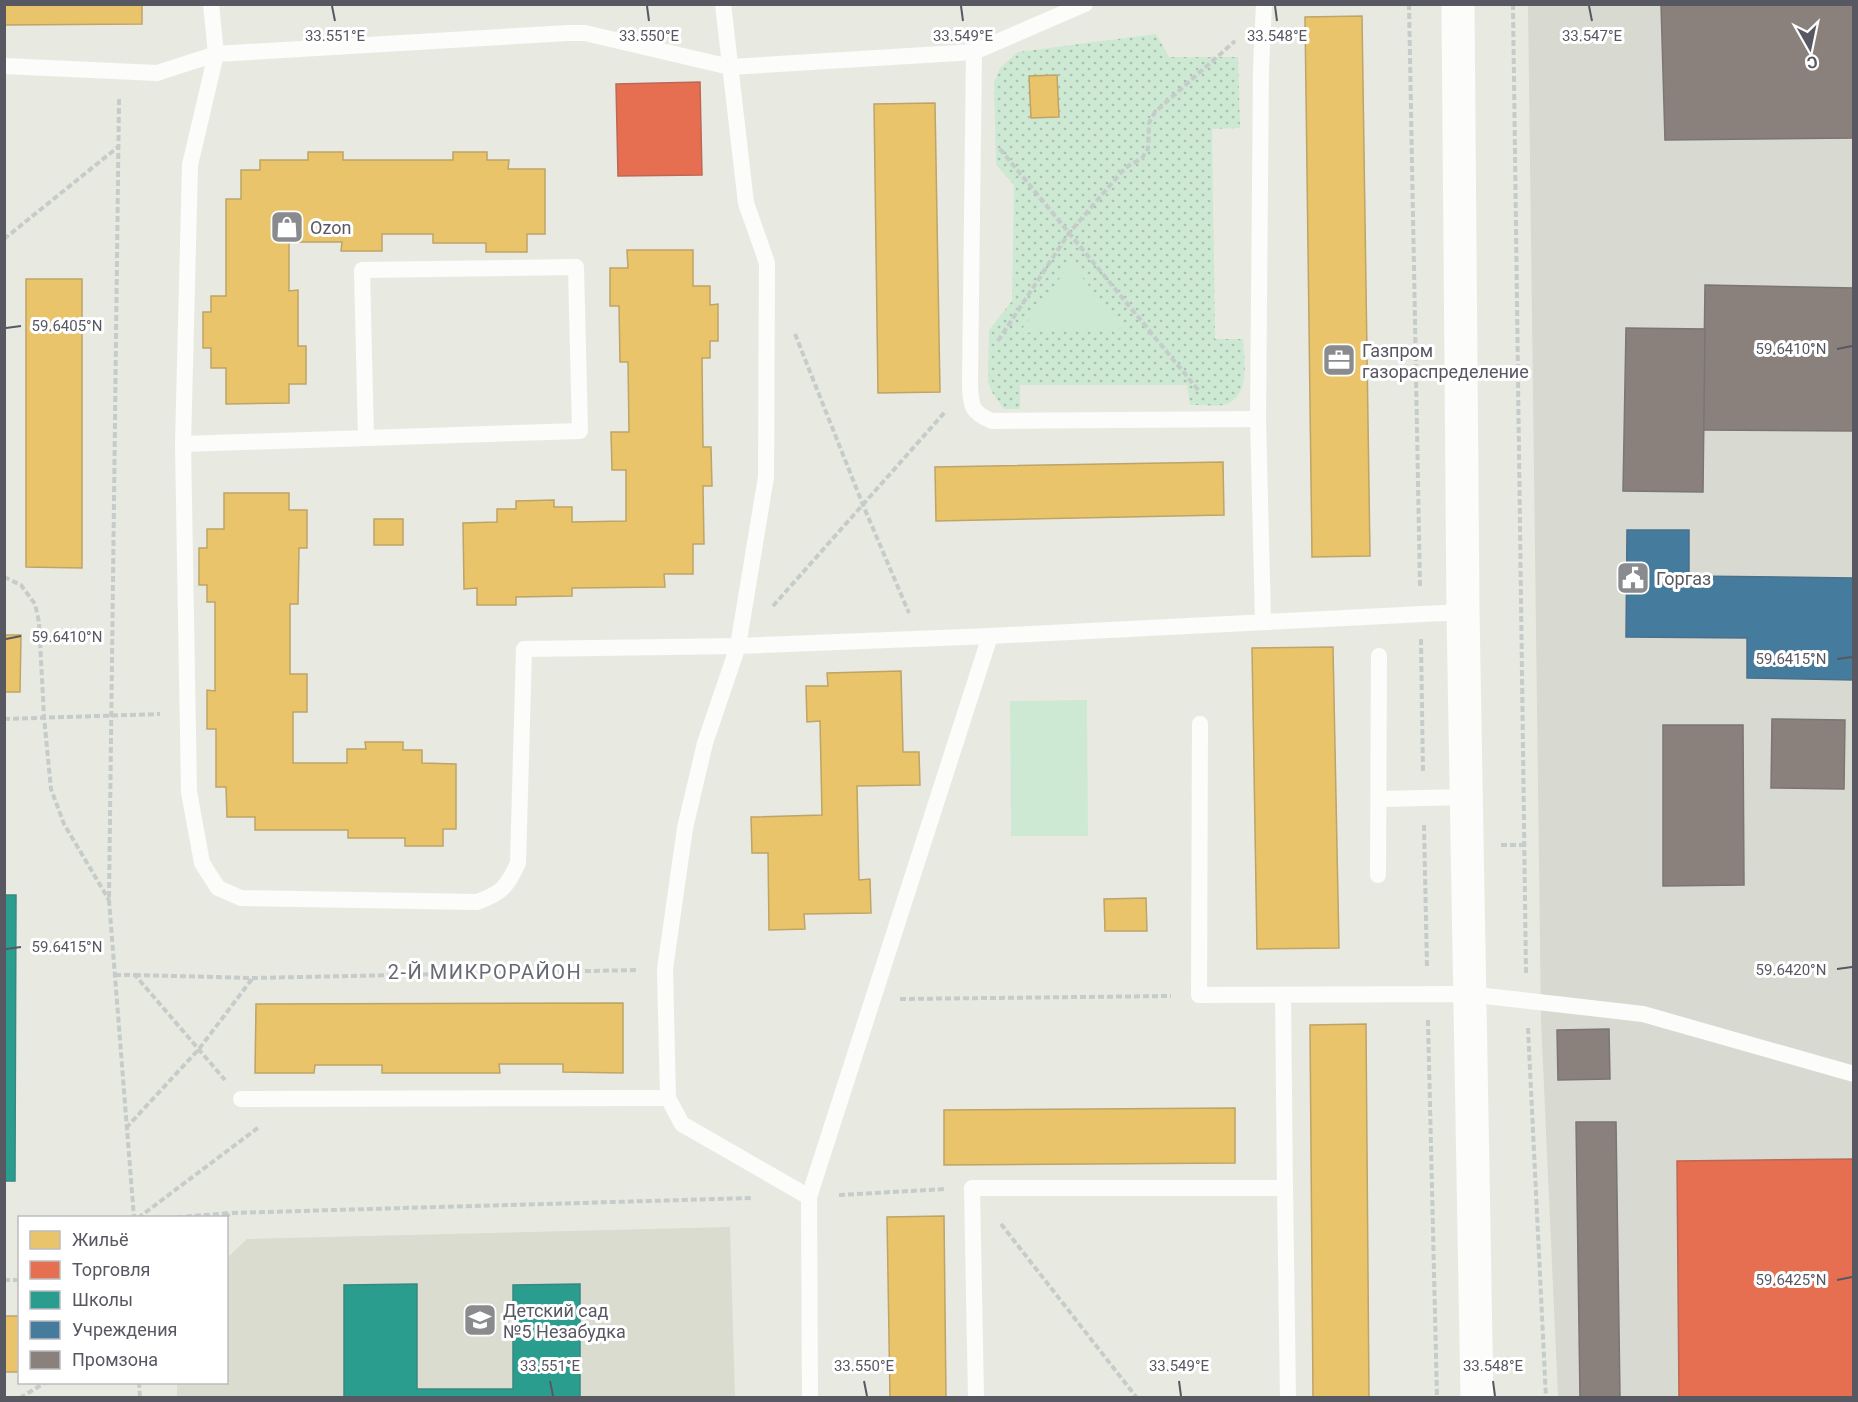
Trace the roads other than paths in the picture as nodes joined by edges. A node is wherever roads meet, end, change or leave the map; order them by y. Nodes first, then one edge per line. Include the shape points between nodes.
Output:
1 (211, 4) edge
2 (723, 4) edge
3 (1085, 4) edge
4 (1264, 4) edge
5 (1458, 4) edge
6 (974, 52) junction
7 (216, 54) junction
8 (4, 66) edge
9 (730, 67) junction
10 (1258, 419) junction
11 (366, 438) junction
12 (183, 444) junction
13 (1463, 612) junction
14 (1263, 621) junction
15 (990, 636) junction
16 (738, 646) junction
17 (1379, 656) dead end
18 (1200, 724) dead end
19 (1466, 797) junction
20 (1379, 799) junction
21 (1378, 875) dead end
22 (1468, 994) junction
23 (1283, 995) junction
24 (1854, 1074) edge
25 (668, 1098) junction
26 (241, 1099) road end
27 (1285, 1188) junction
28 (809, 1197) junction
29 (810, 1398) edge
30 (976, 1398) edge
31 (1288, 1398) edge
32 (1477, 1398) edge

1 - 7 lane
2 - 9 lane
3 - 6 lane
4 - 10 lane
5 - 13 street
6 - 9 lane
6 - 10 lane via 970,384 971,405 978,415 992,421
7 - 8 lane via 157,73
7 - 9 lane via 585,33
7 - 12 lane via 190,165
9 - 16 lane via 746,203 767,262 766,477
10 - 14 lane
11 - 11 lane via 580,431 576,267 362,270
11 - 12 lane
12 - 16 lane via 189,792 202,863 218,888 241,898 477,902 495,895 508,884 518,863 524,649
13 - 14 lane
13 - 19 street
14 - 15 lane
15 - 16 lane
15 - 28 lane
16 - 25 lane via 705,743 690,807 665,969
17 - 20 lane
18 - 23 lane via 1199,995
19 - 20 lane
19 - 22 street
20 - 21 lane
22 - 23 lane
22 - 24 lane via 1643,1014
22 - 32 street
23 - 27 lane
25 - 26 lane
25 - 28 lane via 682,1124
27 - 30 lane via 972,1188
27 - 31 lane
28 - 29 lane

